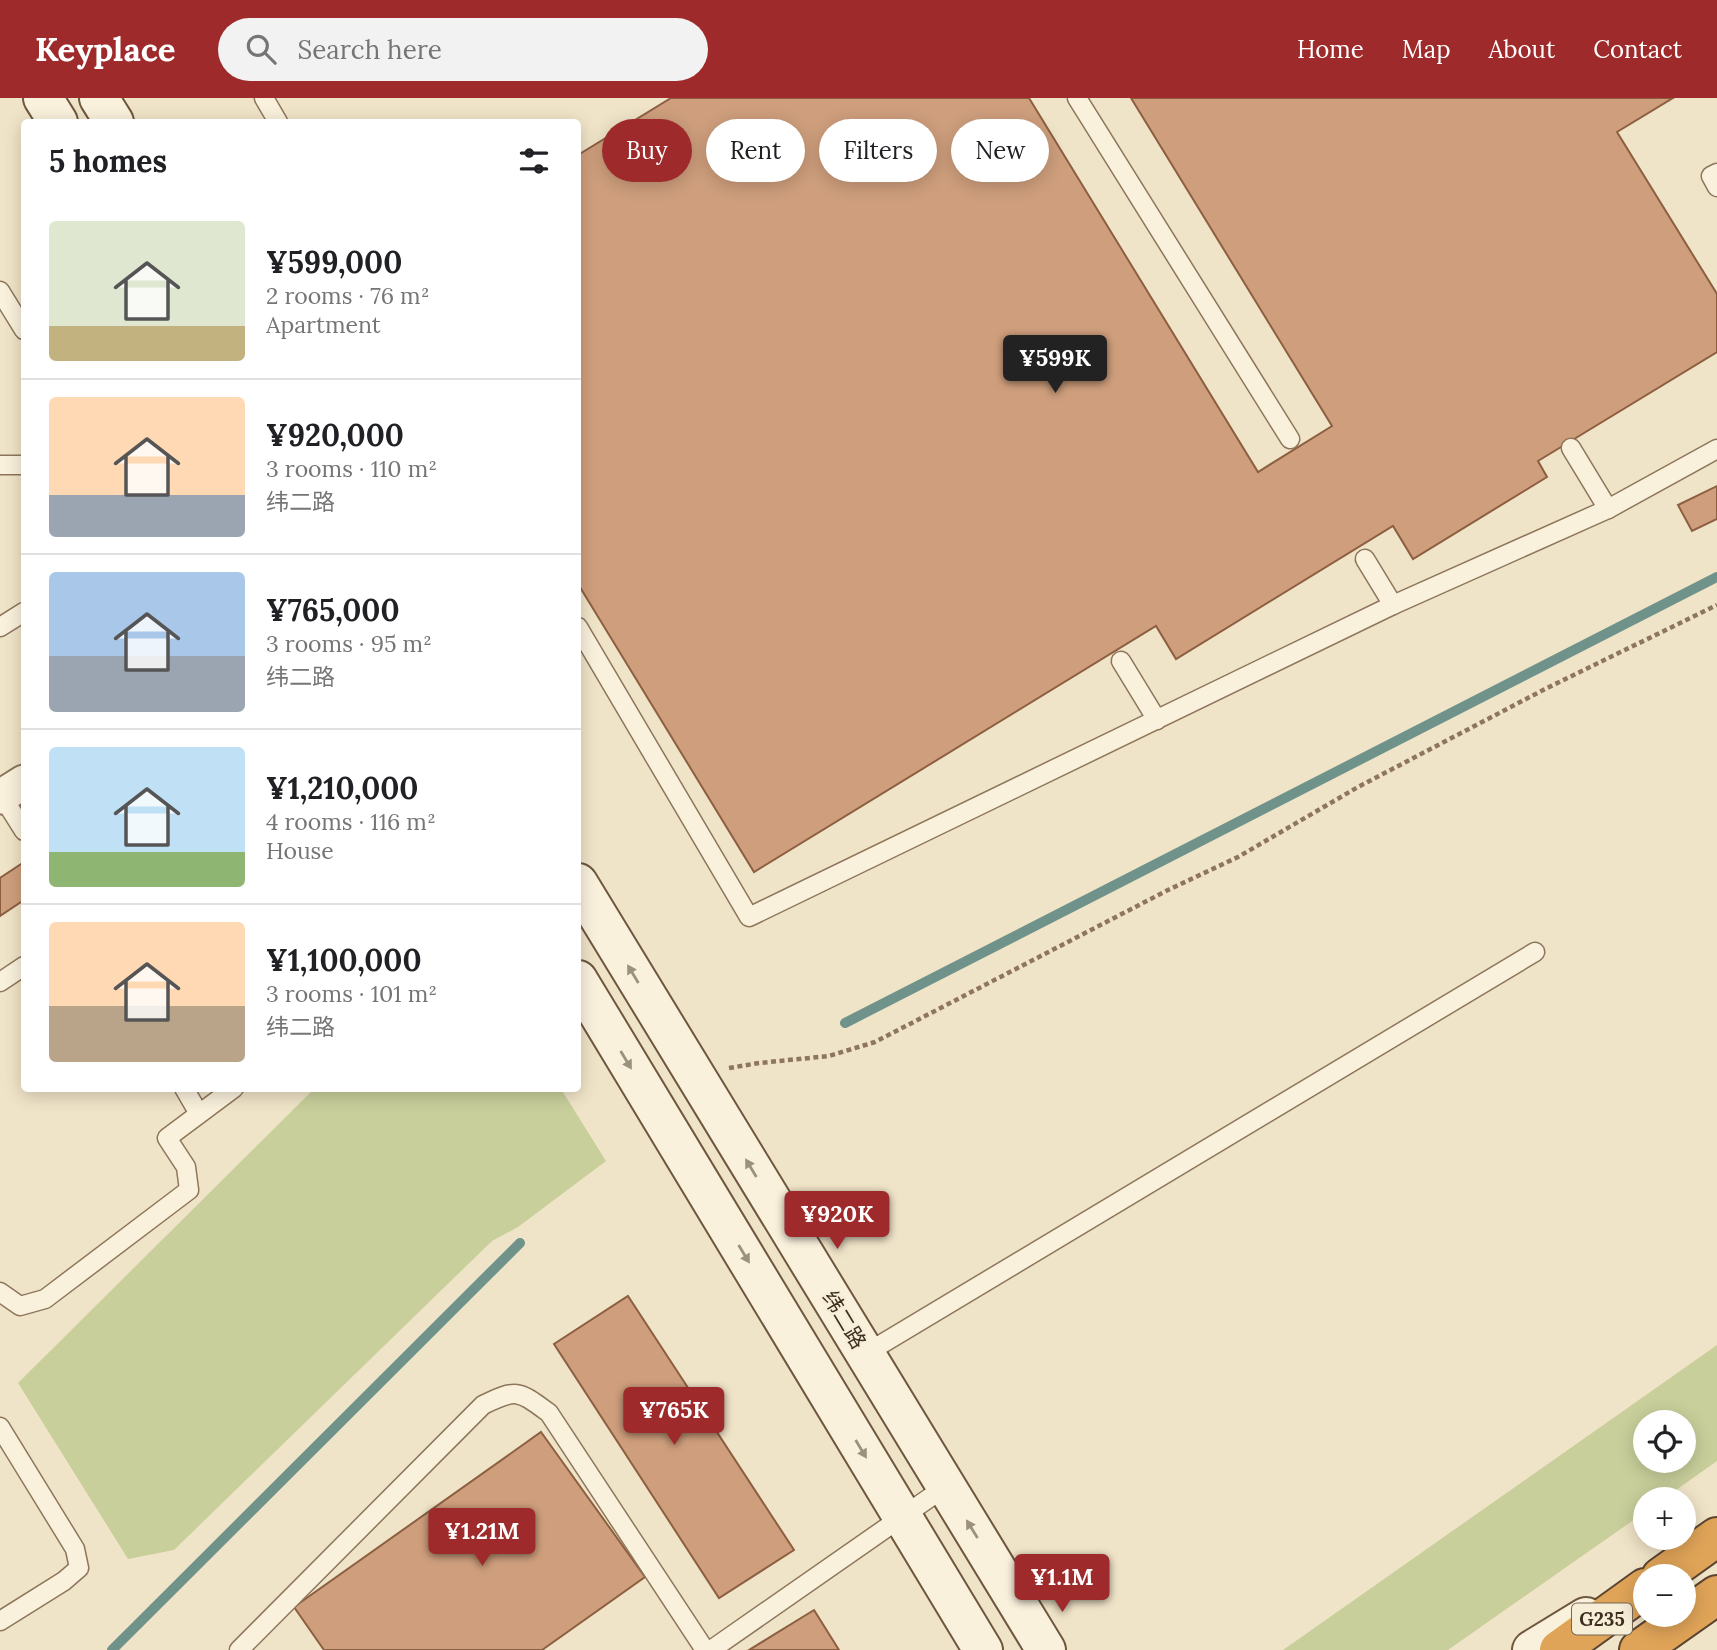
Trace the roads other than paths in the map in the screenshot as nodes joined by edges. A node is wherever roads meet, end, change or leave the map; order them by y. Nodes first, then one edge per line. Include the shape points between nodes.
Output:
1 (43, 98) edge
2 (99, 98) edge
3 (264, 98) edge
4 (1077, 98) edge
5 (56, 119) edge
6 (112, 119) edge
7 (276, 119) edge
8 (1717, 173) edge
9 (1717, 187) edge
10 (0, 291) edge
11 (21, 320) edge
12 (1290, 439) dead end
13 (1571, 448) dead end
14 (1717, 449) edge
15 (21, 465) edge
16 (0, 466) edge
17 (1608, 509) junction
18 (1365, 559) dead end
19 (1393, 606) junction
20 (21, 614) edge
21 (0, 627) edge
22 (581, 632) edge
23 (1121, 661) dead end
24 (1157, 720) junction
25 (9, 791) edge
26 (21, 823) edge
27 (581, 888) edge
28 (1535, 952) dead end
29 (21, 968) edge
30 (0, 982) edge
31 (581, 986) edge
32 (186, 1092) edge
33 (229, 1092) edge
34 (199, 1114) junction
35 (0, 1292) edge
36 (865, 1354) junction
37 (0, 1427) edge
38 (945, 1487) junction
39 (902, 1517) junction
40 (1717, 1537) edge
41 (1673, 1564) edge
42 (1679, 1564) edge
43 (945, 1587) junction
44 (1633, 1588) edge
45 (1717, 1595) edge
46 (1633, 1597) edge
47 (1026, 1616) junction
48 (0, 1621) edge
49 (239, 1650) edge
50 (705, 1650) edge
51 (711, 1650) edge
52 (977, 1650) edge
53 (983, 1650) edge
54 (1046, 1650) edge
55 (1053, 1650) edge
56 (1532, 1650) edge
57 (1559, 1650) edge
58 (1639, 1650) edge

1 - 5 street
2 - 6 street
3 - 7 lane
4 - 12 lane
8 - 9 lane via 1711,176
10 - 11 lane
13 - 17 lane
14 - 17 lane
15 - 16 lane
17 - 19 lane
18 - 19 lane
19 - 24 lane
20 - 21 lane
22 - 24 lane via 749,917
23 - 24 lane
25 - 26 lane
36 -> 27 street, 纬二路
28 - 36 lane
29 - 30 lane
31 -> 39 street
32 - 34 lane
33 - 34 lane
34 - 35 lane via 167,1138 186,1167 188,1189 46,1299 20,1306
36 - 38 street, 纬二路
37 - 48 lane via 75,1549 79,1568
38 - 39 lane
47 -> 38 street, 纬二路
39 - 43 street
39 - 51 lane
40 - 41 street
40 - 42 highway
43 - 52 street
43 - 53 street
44 - 56 street
45 - 58 highway, G235
46 - 57 highway, G235
47 - 54 street, 纬二路
47 - 55 street
49 - 50 lane via 483,1405 506,1394 525,1395 549,1413

